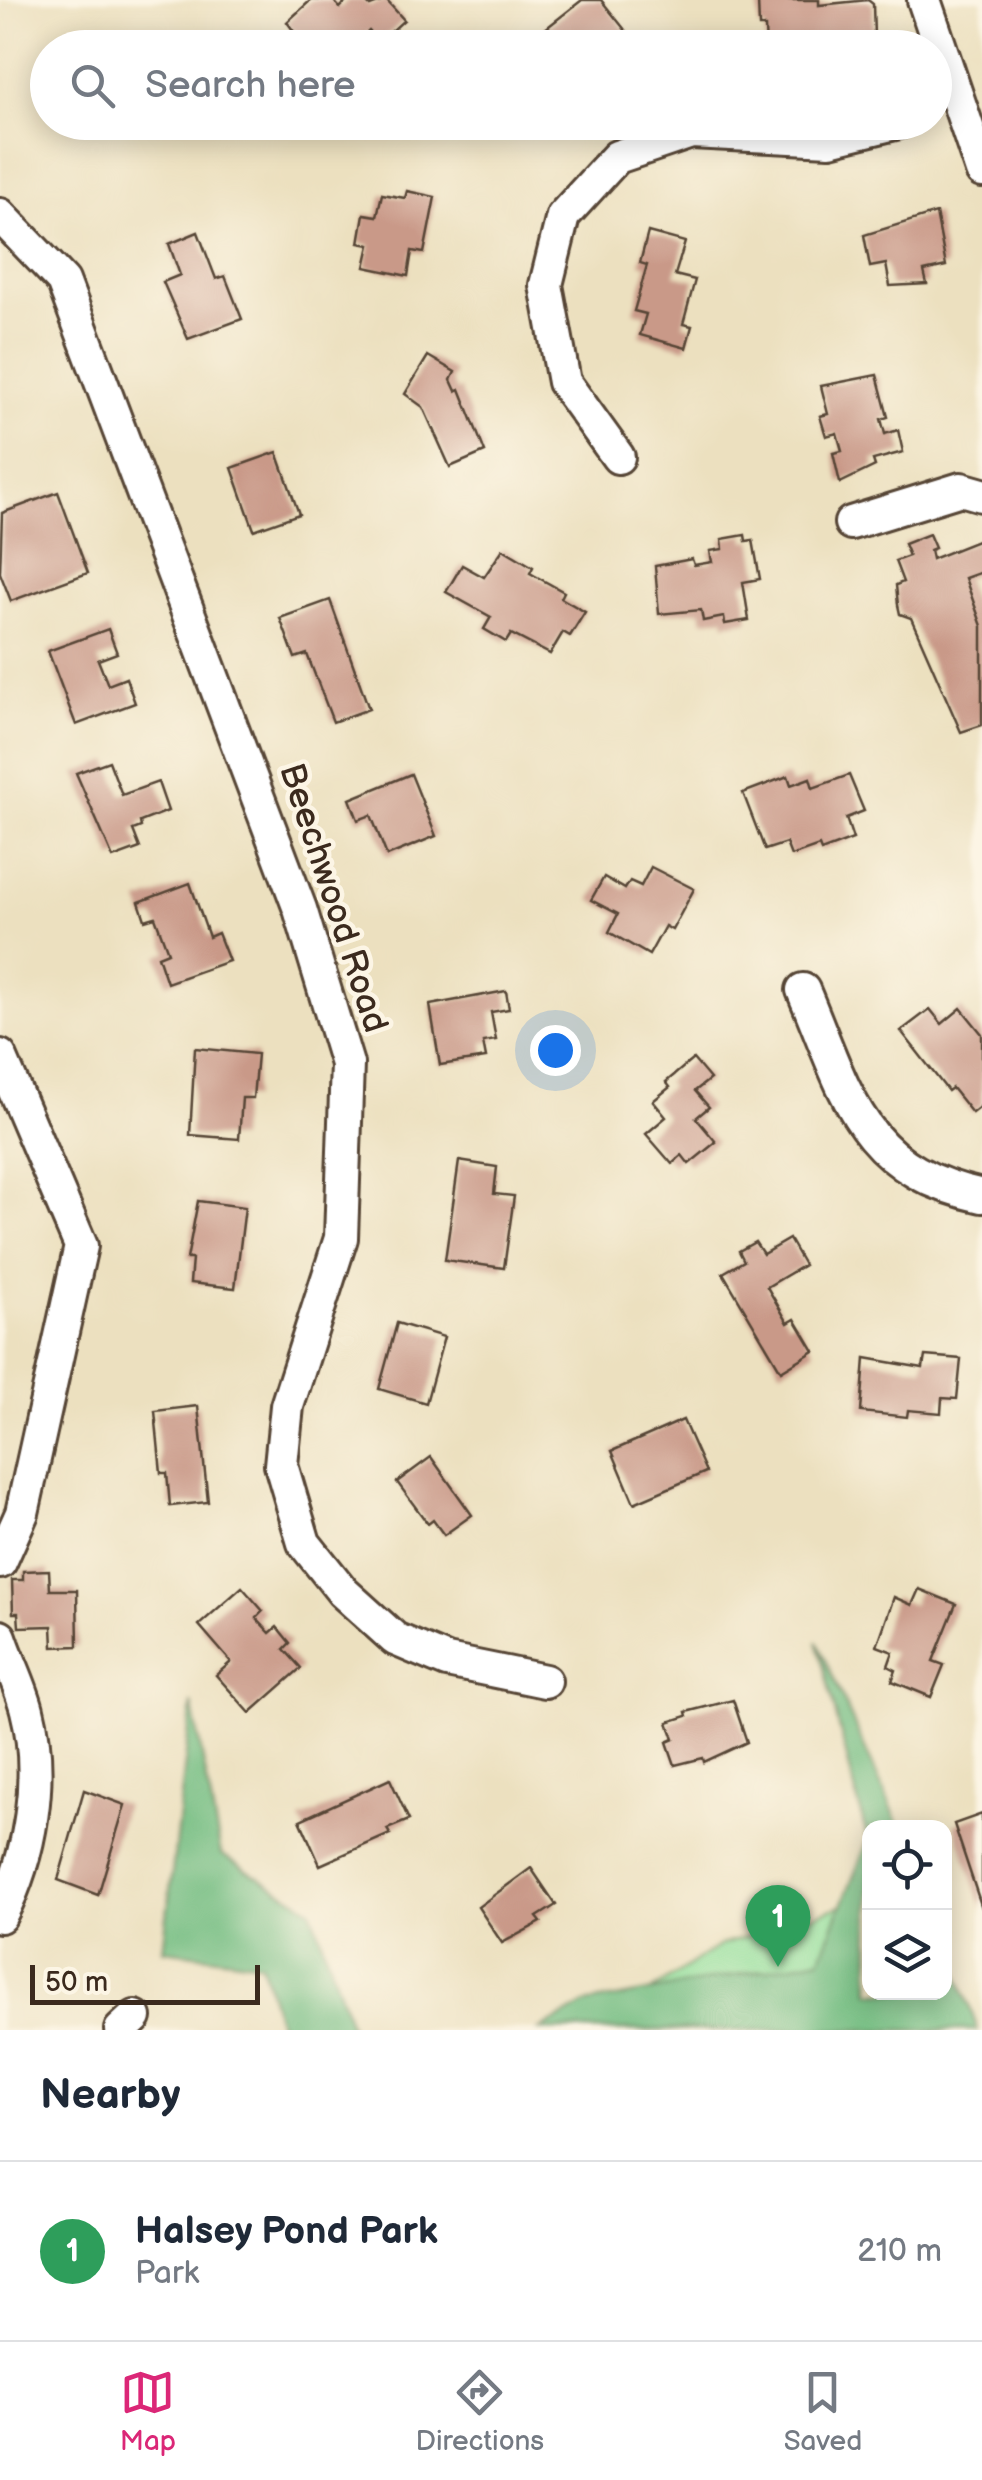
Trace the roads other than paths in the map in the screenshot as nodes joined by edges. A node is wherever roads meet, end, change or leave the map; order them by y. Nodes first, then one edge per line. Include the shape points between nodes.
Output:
1 (924, 0) edge
2 (930, 30) edge
3 (952, 120) edge
4 (667, 140) edge
5 (982, 171) edge
6 (0, 215) edge
7 (618, 457) dead end
8 (982, 494) edge
9 (850, 522) dead end
10 (804, 990) dead end
11 (0, 1056) edge
12 (982, 1196) edge
13 (0, 1562) edge
14 (0, 1637) edge
15 (545, 1681) dead end
16 (0, 1916) edge

1 - 2 street
3 - 5 street
4 - 7 street via 617,157 563,216 546,285 564,382
6 - 15 street, Beechwood Road via 62,281 286,872 346,1064 341,1238 287,1406 281,1465 304,1543 343,1592 395,1638 447,1660
8 - 9 street via 961,489
10 - 12 street via 859,1122 922,1178
11 - 13 street via 81,1246 22,1513
14 - 16 street via 27,1710 36,1794

